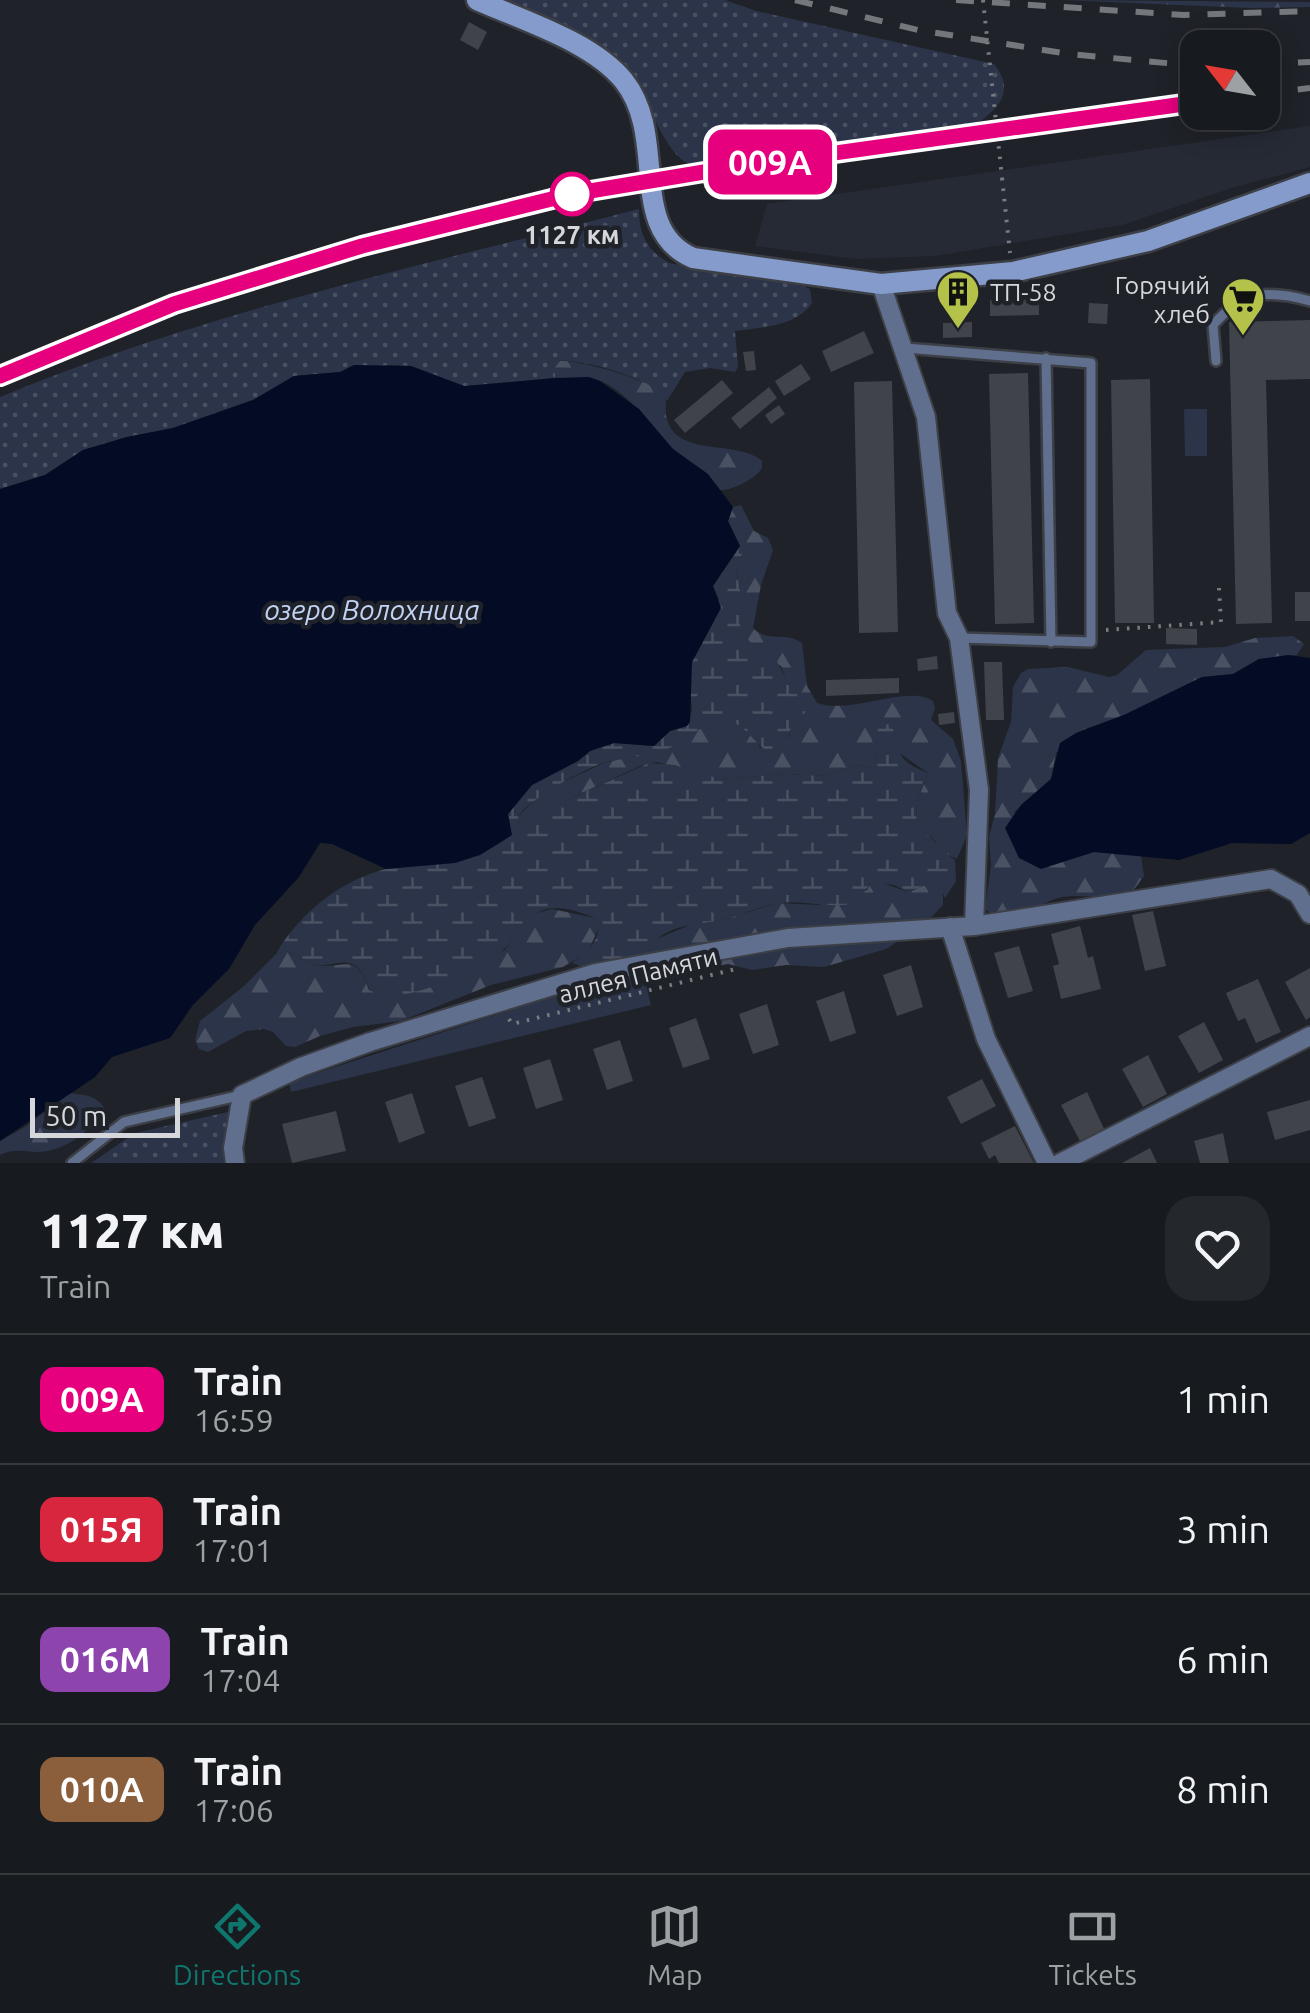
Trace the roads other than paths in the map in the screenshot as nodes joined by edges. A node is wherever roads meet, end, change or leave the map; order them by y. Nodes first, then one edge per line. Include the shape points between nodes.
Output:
1 (476, 0) edge
2 (1310, 183) edge
3 (881, 284) junction
4 (1310, 301) edge
5 (904, 348) junction
6 (1046, 358) junction
7 (1216, 361) dead end
8 (959, 638) junction
9 (1052, 642) junction
10 (1310, 914) edge
11 (974, 926) junction
12 (950, 928) junction
13 (1310, 1036) edge
14 (242, 1095) junction
15 (72, 1163) edge
16 (236, 1163) edge
17 (1047, 1163) edge
18 (1060, 1163) edge

1 - 3 street via 592,53 622,78 643,119 656,224 678,251
2 - 3 street via 1148,242 1012,272
3 - 5 street
4 - 7 lane via 1262,294 1232,304 1213,325
5 - 6 lane
5 - 8 street via 926,417 947,613
6 - 9 lane
6 - 9 lane via 1091,363 1091,642
8 - 9 lane
8 - 11 street via 979,790
10 - 11 street via 1298,894 1271,880
11 - 12 street
12 - 14 street via 788,938 595,973 352,1048
12 - 17 street via 986,1038
13 - 18 street
14 - 15 lane via 124,1122
14 - 16 street

